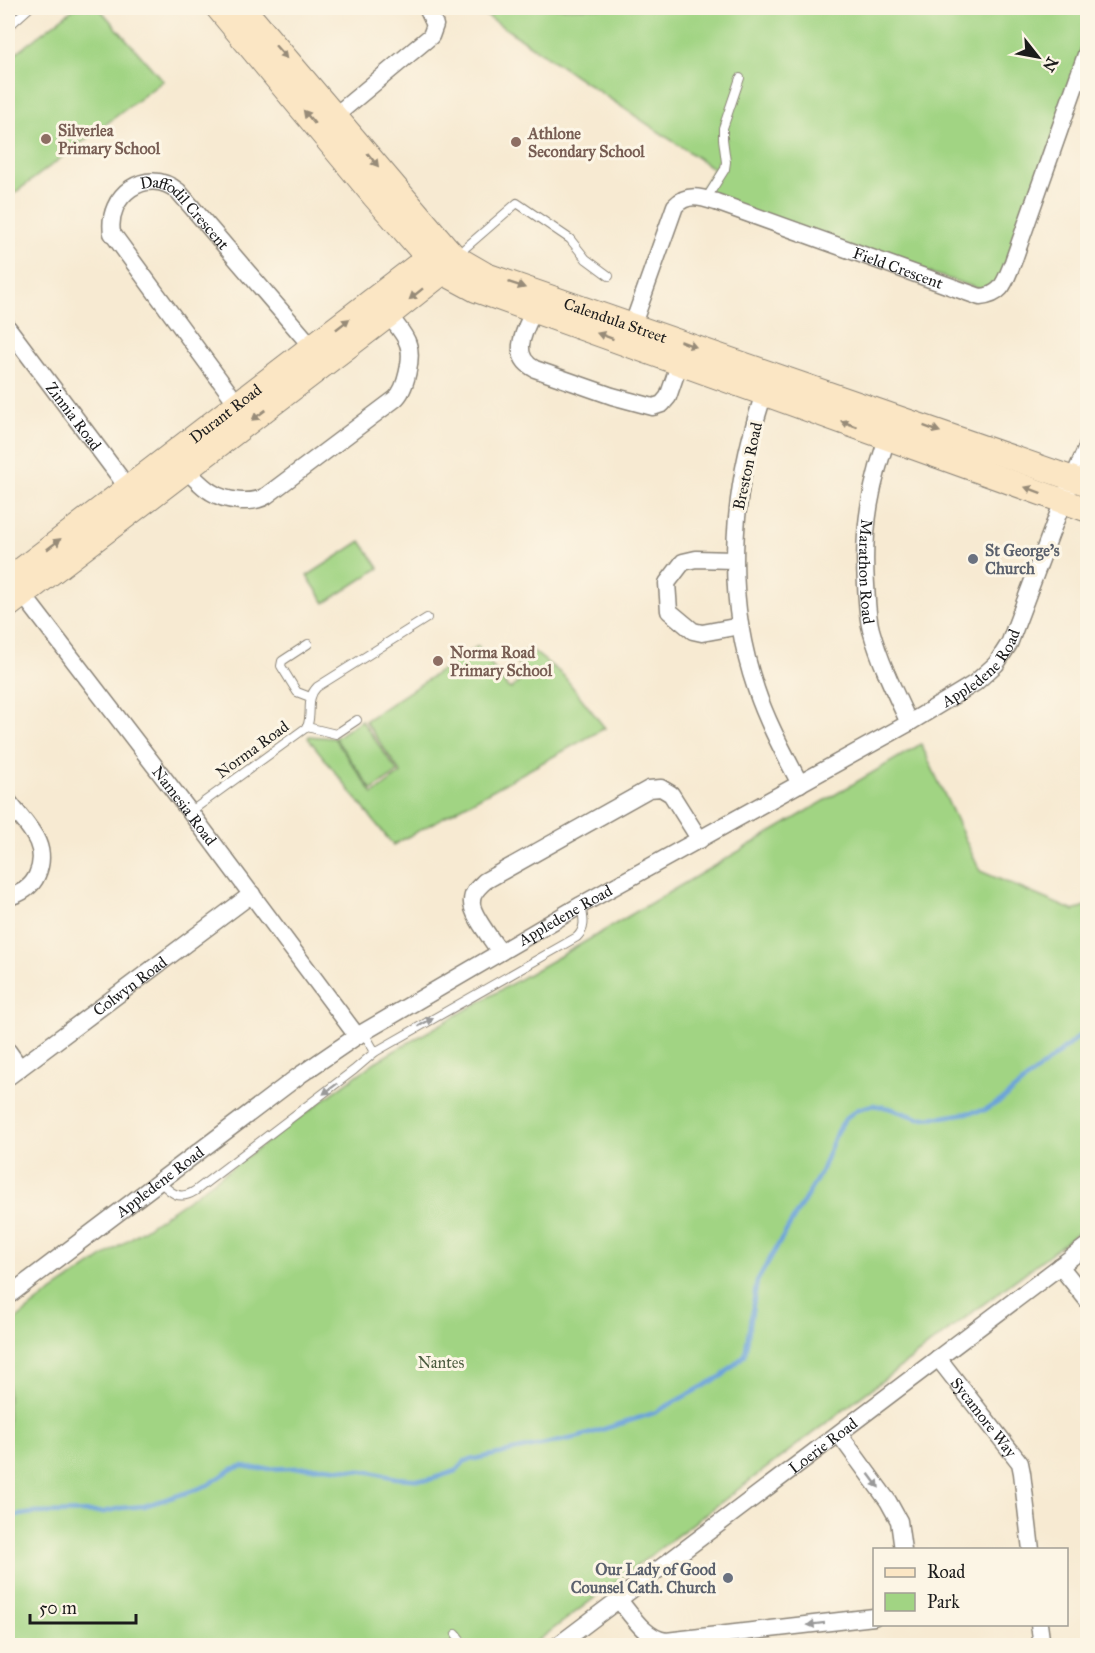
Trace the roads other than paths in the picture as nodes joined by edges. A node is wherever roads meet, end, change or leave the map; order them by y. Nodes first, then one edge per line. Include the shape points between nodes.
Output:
1 (29, 8) edge
2 (227, 8) edge
3 (427, 8) edge
4 (8, 27) edge
5 (1088, 49) edge
6 (740, 78) dead end
7 (336, 115) junction
8 (706, 199) junction
9 (443, 258) junction
10 (609, 276) dead end
11 (534, 310) junction
12 (389, 315) junction
13 (633, 324) junction
14 (8, 328) edge
15 (312, 347) junction
16 (680, 362) junction
17 (768, 383) junction
18 (281, 385) junction
19 (238, 405) junction
20 (896, 416) junction
21 (887, 438) junction
22 (1088, 445) edge
23 (186, 470) junction
24 (1081, 481) edge
25 (133, 497) junction
26 (1063, 501) junction
27 (1088, 510) edge
28 (734, 560) junction
29 (12, 589) edge
30 (427, 618) dead end
31 (740, 626) junction
32 (308, 644) dead end
33 (309, 697) junction
34 (357, 720) dead end
35 (909, 723) junction
36 (307, 727) junction
37 (800, 784) junction
38 (8, 801) edge
39 (190, 812) junction
40 (700, 840) junction
41 (252, 894) junction
42 (8, 897) edge
43 (581, 905) junction
44 (500, 952) junction
45 (360, 1034) junction
46 (8, 1051) edge
47 (375, 1052) junction
48 (14, 1072) edge
49 (159, 1181) junction
50 (1088, 1245) edge
51 (1060, 1266) junction
52 (8, 1296) edge
53 (1088, 1301) edge
54 (938, 1358) junction
55 (839, 1434) junction
56 (903, 1548) edge
57 (1031, 1548) edge
58 (619, 1600) junction
59 (873, 1617) edge
60 (1039, 1626) edge
61 (456, 1635) dead end
62 (465, 1646) edge
63 (557, 1646) edge
64 (1042, 1646) edge

1 - 4 lane
2 -> 7 street, Calendula Street
9 -> 2 street, Calendula Street via 374,196
3 - 7 street via 435,25 431,36
5 - 8 street, Field Crescent via 1013,262 995,294 980,297
6 - 8 lane via 723,128 726,162
7 -> 9 street, Calendula Street
8 - 13 street, Field Crescent via 688,197 675,207
9 - 10 lane via 517,203 570,239 586,259
9 - 11 street, Calendula Street via 476,290
9 -> 12 street, Durant Road
9 -> 13 street, Calendula Street
15 -> 9 street, Durant Road
16 -> 11 street, Calendula Street
11 - 16 street, Calendula Street via 522,337 521,356 530,366 557,377 653,407 668,397
12 - 18 street, Durant Road
12 - 23 street via 409,348 405,386 386,406 256,501 217,495
13 -> 17 street, Calendula Street
14 - 25 street, Zinnia Road
15 - 18 street, Durant Road
15 - 19 street, Daffodil Crescent via 169,183 142,182 126,192 113,212 112,234
16 - 17 street, Calendula Street
17 - 20 street, Calendula Street
21 -> 17 street, Calendula Street
17 - 28 street, Breston Road via 742,473
18 - 19 street, Durant Road
18 -> 23 street, Durant Road
19 - 25 street, Durant Road
20 - 21 street, Marathon Road
20 -> 24 street, Calendula Street
26 -> 21 street, Calendula Street
21 - 35 street, Marathon Road via 867,514 866,592 874,639
22 - 24 street, Appledene Road
23 - 25 street, Durant Road
24 - 26 street, Appledene Road
25 - 29 street, Durant Road
26 - 27 street, Calendula Street
26 - 35 street, Appledene Road via 1003,655 975,684
28 - 31 street, Breston Road
28 - 31 street via 683,562 668,583 669,611 693,631 702,633
29 - 39 street, Namesia Road
30 - 33 lane via 317,687
31 - 37 street, Breston Road via 759,697
32 - 33 lane via 280,666 297,692
33 - 36 lane, Norma Road
34 - 36 lane via 336,734
35 - 37 street, Appledene Road
36 - 39 lane, Norma Road
37 - 40 street, Appledene Road
38 - 42 street via 38,841 42,853 35,880 20,894
39 - 41 street, Namesia Road
40 - 43 street, Appledene Road
40 - 44 street via 671,794 661,788 648,789 476,889 471,902 475,913
41 - 45 street, Namesia Road
41 - 48 street, Colwyn Road
43 - 44 street, Appledene Road
47 -> 43 lane via 578,937 584,924
44 - 45 street, Appledene Road
45 - 47 lane
45 - 49 street, Appledene Road
46 - 48 street
47 -> 49 lane via 188,1196 176,1196
49 - 52 street, Appledene Road
50 - 51 street, Loerie Road
51 - 53 street
51 - 54 street, Loerie Road
54 - 55 street, Loerie Road
54 - 57 street, Sycamore Way via 1020,1463
55 -> 56 street via 888,1501 899,1521
55 - 58 street, Loerie Road
59 -> 58 street via 666,1641 648,1634
58 - 63 street, Loerie Road
60 - 64 street
61 - 62 lane

